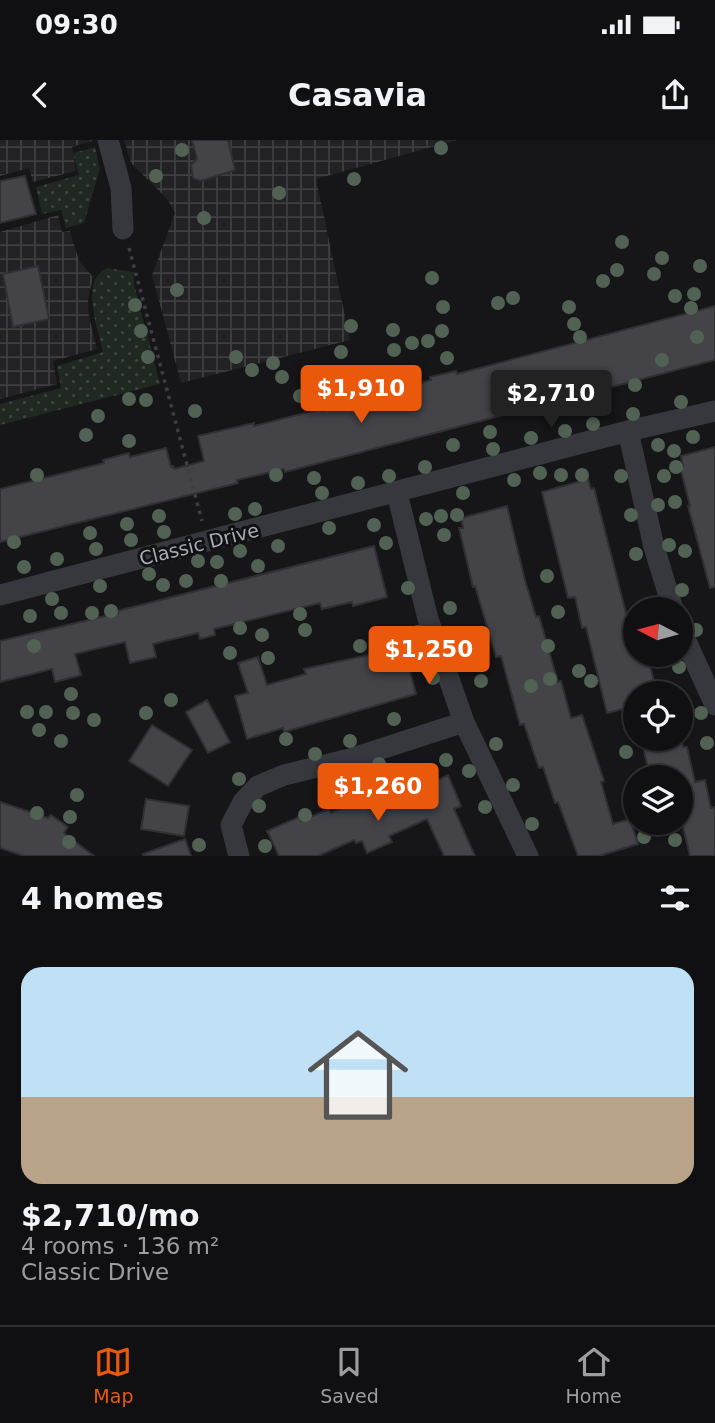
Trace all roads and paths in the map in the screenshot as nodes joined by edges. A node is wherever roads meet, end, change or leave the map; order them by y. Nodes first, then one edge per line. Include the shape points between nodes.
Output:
1 (108, 140) edge
2 (123, 229) joint
3 (715, 411) edge
4 (628, 431) junction
5 (397, 493) junction
6 (201, 516) dead end
7 (0, 595) edge
8 (669, 597) edge
9 (693, 656) edge
10 (715, 705) edge
11 (464, 722) junction
12 (239, 856) edge
13 (528, 856) edge

1 - 2 street via 121,188
2 - 6 path
3 - 4 street, Classic Drive
4 - 5 street, Classic Drive
4 - 8 street
5 - 7 street, Classic Drive
5 - 11 street via 428,619
9 - 10 street
11 - 12 street via 258,786 231,825
11 - 13 street

